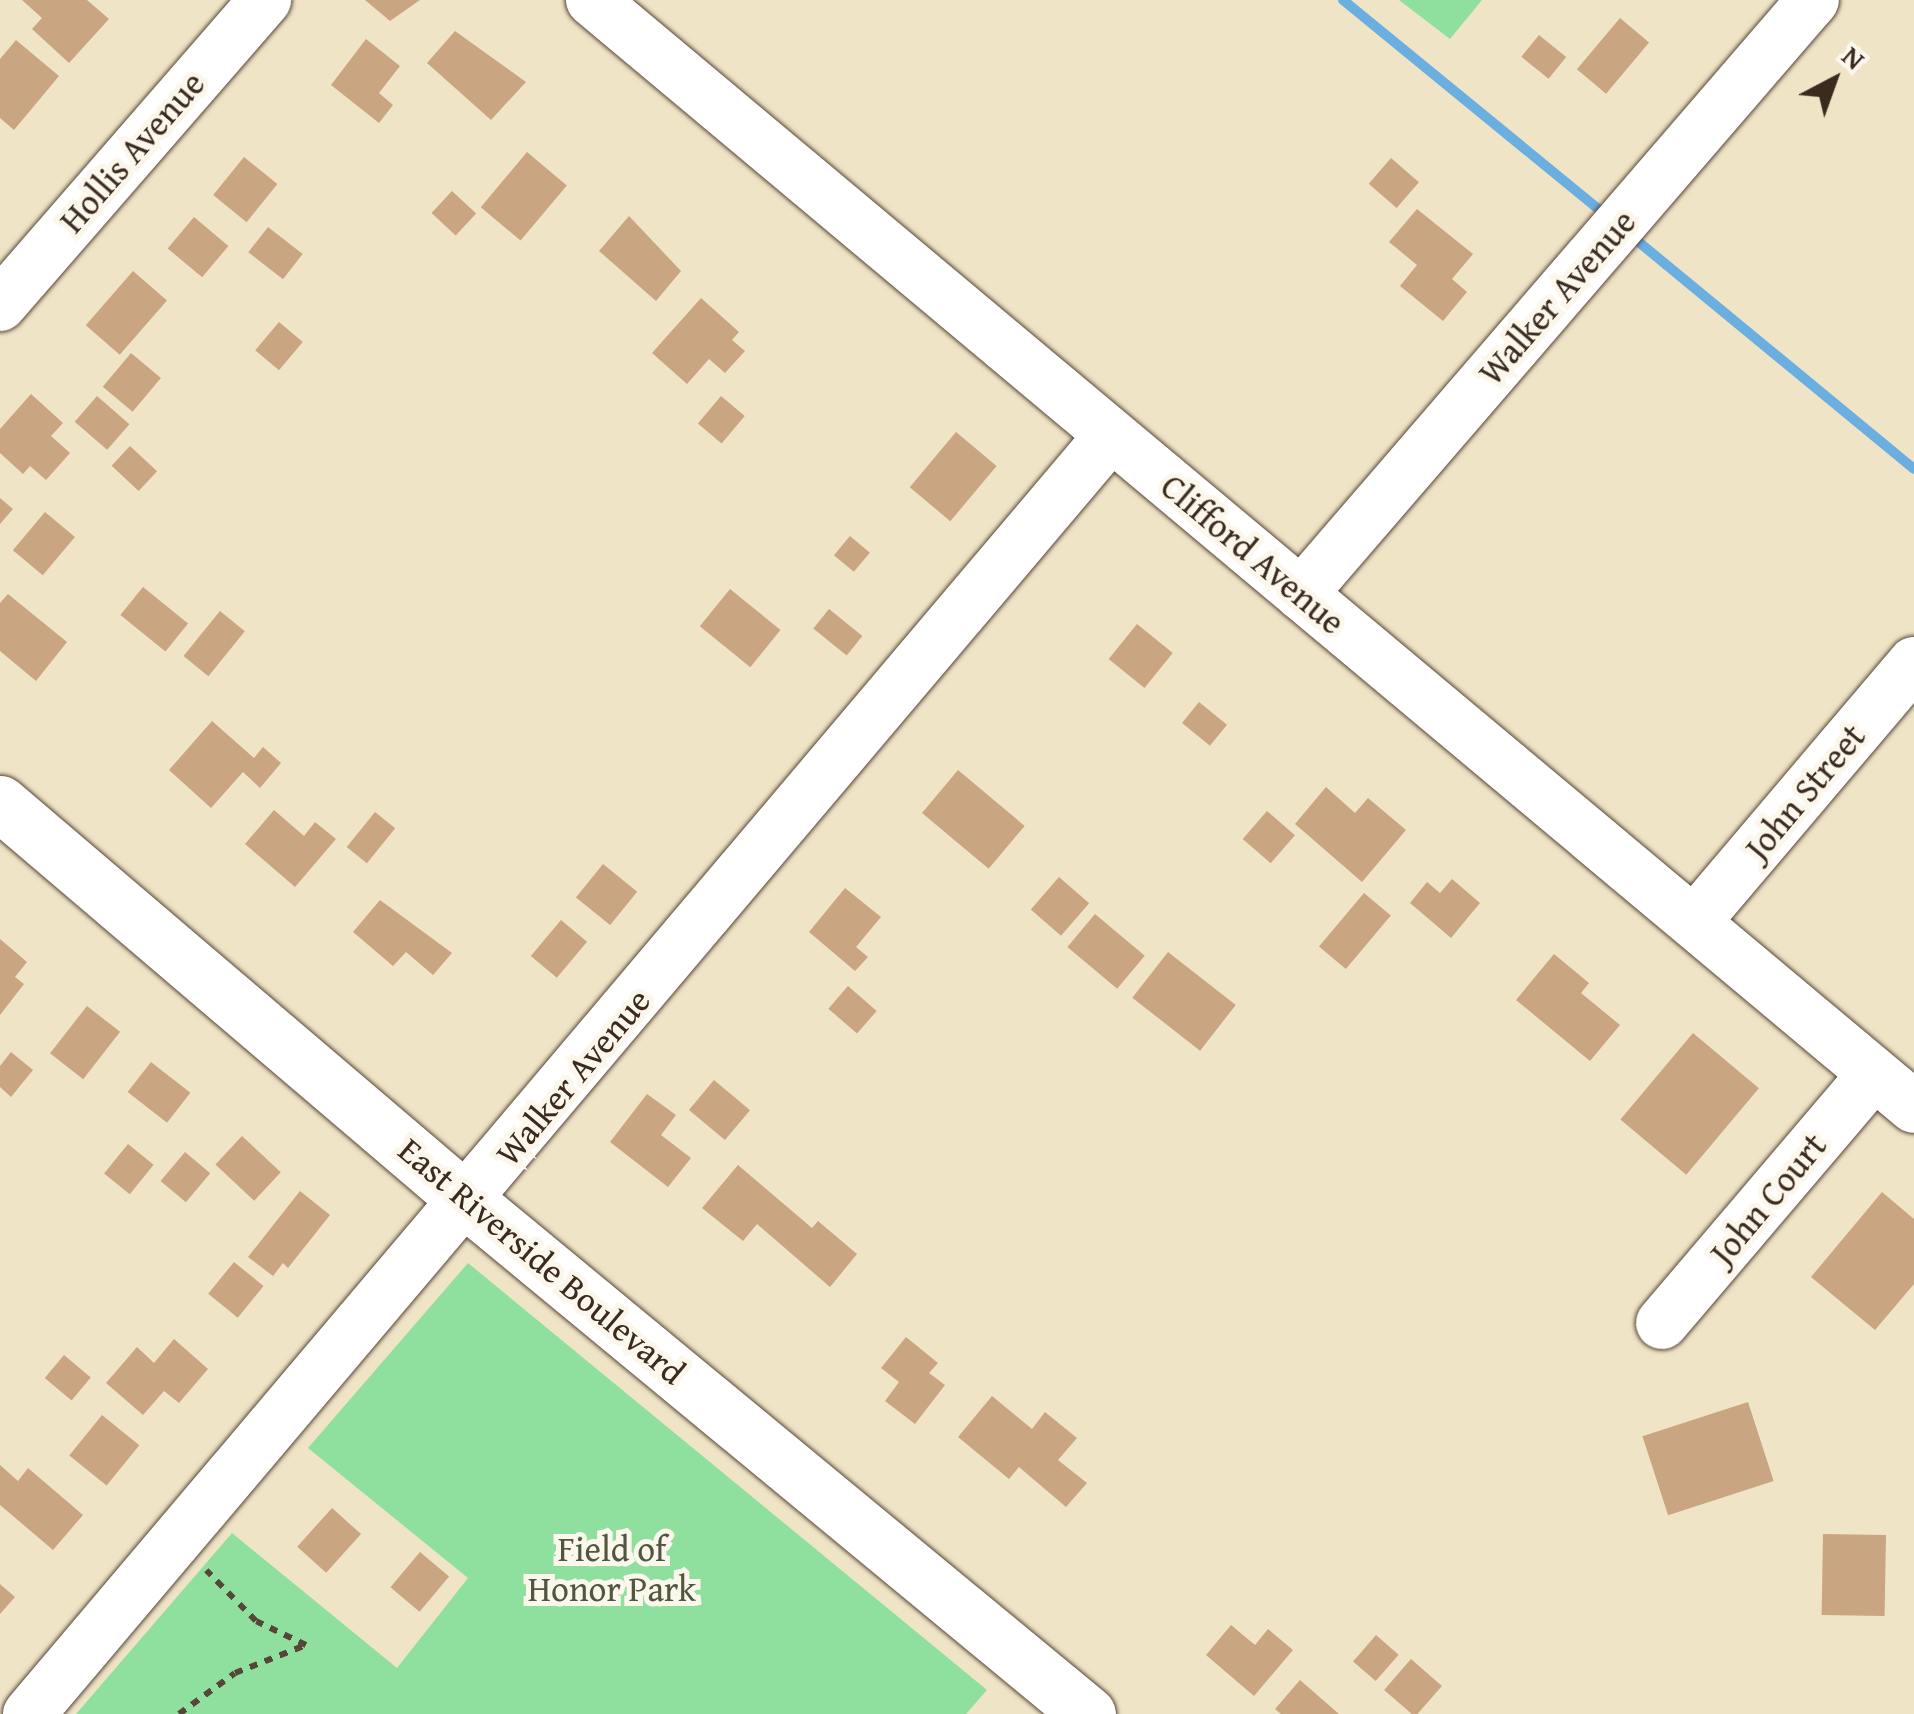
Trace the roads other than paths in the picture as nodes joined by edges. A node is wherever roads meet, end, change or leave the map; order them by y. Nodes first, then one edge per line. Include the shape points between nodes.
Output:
1 (265, 0) edge
2 (592, 0) edge
3 (1814, 0) edge
4 (0, 305) edge
5 (1111, 435) junction
6 (1301, 594) junction
7 (1914, 663) edge
8 (0, 802) edge
9 (1696, 920) junction
10 (1874, 1074) junction
11 (1914, 1107) edge
12 (468, 1202) junction
13 (1662, 1323) dead end
14 (30, 1714) edge
15 (1088, 1714) edge

1 - 4 street, Hollis Avenue
2 - 5 street, Clifford Avenue
3 - 6 street, Walker Avenue
5 - 6 street, Clifford Avenue
5 - 12 street, Walker Avenue
6 - 9 street, Clifford Avenue
7 - 9 street, John Street
8 - 12 main road, East Riverside Boulevard
9 - 10 street, Clifford Avenue
10 - 11 street, Clifford Avenue
10 - 13 street, John Court
12 - 14 street, Walker Avenue
12 - 15 main road, East Riverside Boulevard

